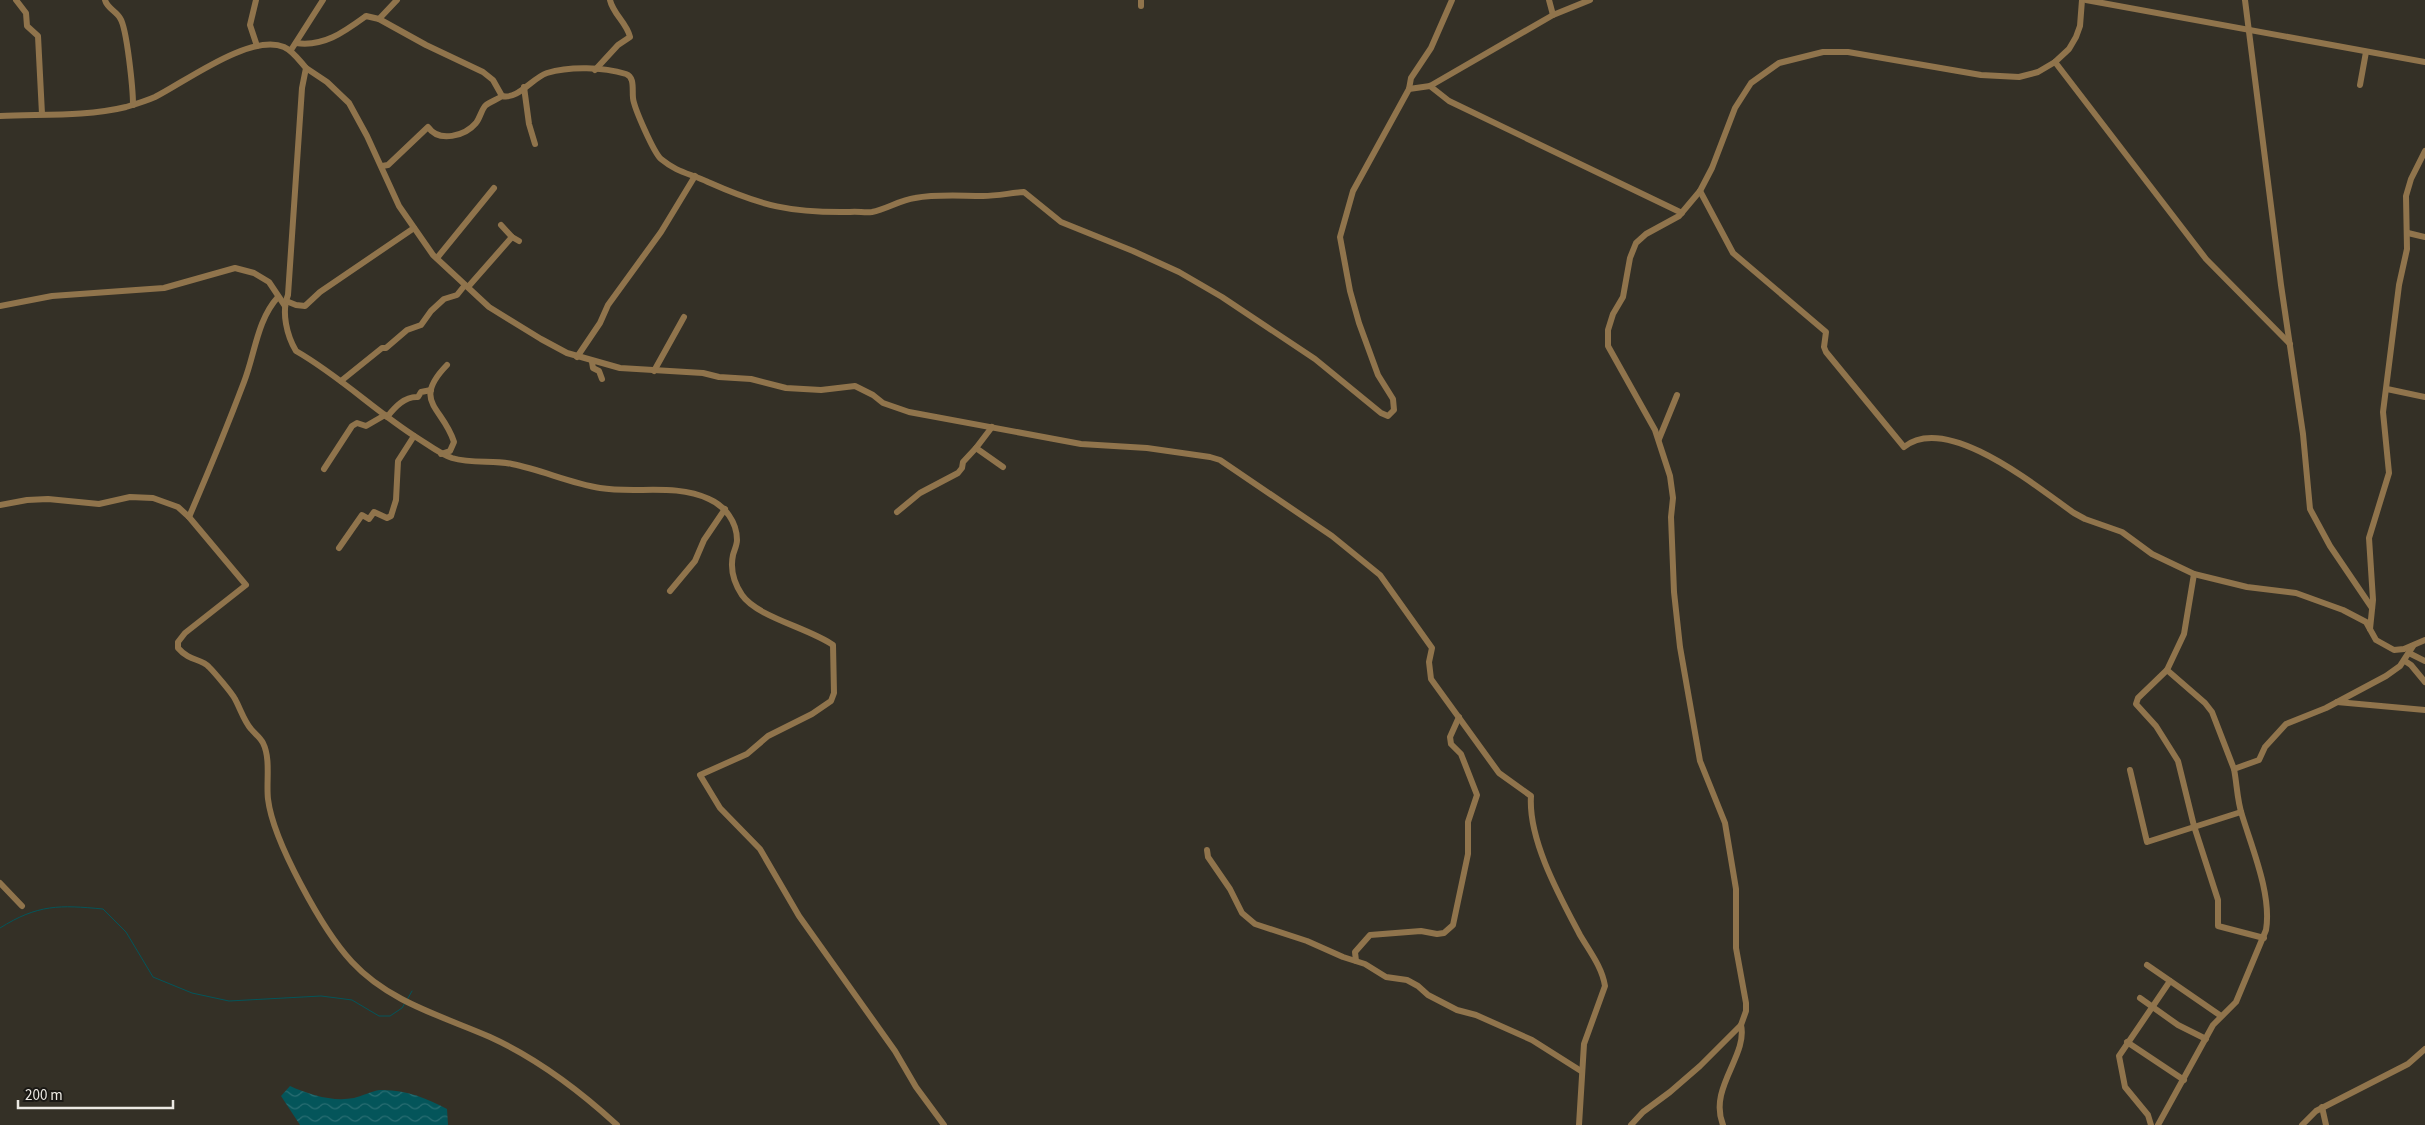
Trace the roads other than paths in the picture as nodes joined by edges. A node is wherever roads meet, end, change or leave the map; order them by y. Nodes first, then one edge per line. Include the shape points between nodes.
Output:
1 (16, 0) edge
2 (105, 0) edge
3 (256, 0) edge
4 (323, 0) edge
5 (397, 0) edge
6 (610, 0) edge
7 (1452, 0) edge
8 (1549, 0) edge
9 (1590, 0) edge
10 (2082, 0) edge
11 (2086, 0) edge
12 (2245, 0) edge
13 (1553, 15) junction
14 (379, 19) junction
15 (2248, 30) junction
16 (296, 43) junction
17 (257, 46) junction
18 (291, 50) junction
19 (2366, 52) junction
20 (2055, 62) junction
21 (2425, 62) edge
22 (306, 68) junction
23 (595, 70) junction
24 (2360, 85) dead end
25 (1430, 86) junction
26 (524, 87) junction
27 (1409, 89) junction
28 (502, 96) junction
29 (133, 105) junction
30 (42, 114) junction
31 (0, 116) edge
32 (535, 144) dead end
33 (2425, 151) edge
34 (382, 166) junction
35 (695, 176) junction
36 (494, 188) dead end
37 (1700, 191) junction
38 (1682, 213) junction
39 (501, 225) dead end
40 (414, 228) junction
41 (2408, 233) junction
42 (512, 237) junction
43 (2425, 237) edge
44 (519, 241) dead end
45 (436, 258) junction
46 (466, 286) junction
47 (278, 297) junction
48 (285, 303) junction
49 (0, 306) edge
50 (684, 317) dead end
51 (2290, 344) junction
52 (578, 357) junction
53 (592, 362) junction
54 (447, 365) dead end
55 (654, 371) junction
56 (602, 379) dead end
57 (341, 381) junction
58 (431, 390) junction
59 (2387, 390) junction
60 (1678, 396) dead end
61 (2425, 397) edge
62 (386, 416) junction
63 (992, 427) junction
64 (414, 436) junction
65 (1659, 439) junction
66 (976, 448) junction
67 (441, 454) junction
68 (1003, 467) dead end
69 (324, 468) dead end
70 (0, 505) edge
71 (725, 510) junction
72 (897, 512) dead end
73 (189, 517) junction
74 (339, 548) dead end
75 (2194, 574) junction
76 (670, 591) dead end
77 (2372, 608) junction
78 (2370, 630) junction
79 (2425, 640) edge
80 (2411, 649) junction
81 (2405, 661) junction
82 (2425, 661) edge
83 (2167, 670) junction
84 (2425, 682) edge
85 (2337, 702) junction
86 (2425, 710) edge
87 (1459, 717) junction
88 (2234, 769) junction
89 (2130, 770) dead end
90 (2241, 812) junction
91 (2194, 826) junction
92 (1207, 850) dead end
93 (0, 883) edge
94 (22, 906) dead end
95 (2264, 938) junction
96 (1356, 961) junction
97 (2147, 965) dead end
98 (2170, 980) junction
99 (2140, 998) dead end
100 (2151, 1007) junction
101 (2221, 1016) junction
102 (1740, 1025) junction
103 (2206, 1039) junction
104 (2127, 1042) junction
105 (2425, 1048) edge
106 (1581, 1071) junction
107 (2184, 1080) junction
108 (2322, 1107) junction
109 (617, 1125) edge
110 (944, 1125) edge
111 (1579, 1125) edge
112 (1631, 1125) edge
113 (1723, 1125) edge
114 (2150, 1125) edge
115 (2158, 1125) edge
116 (2302, 1125) edge
117 (2326, 1125) edge

1 - 30 street via 26,13 27,26 38,36
2 - 29 street via 121,18 125,31
3 - 17 street via 250,25
4 - 16 street
5 - 14 street
6 - 23 street via 612,9 630,37
7 - 27 street via 1431,48 1411,78
8 - 13 street
9 - 13 street
10 - 20 street via 2076,37
11 - 15 street
12 - 15 street
13 - 25 street
14 - 16 street via 366,16 338,36
14 - 28 street via 483,72 493,80
15 - 19 street
15 - 51 street
16 - 18 street
17 - 18 street via 273,44
17 - 29 street via 211,64 153,98
18 - 22 street
19 - 21 street
19 - 24 street
20 - 37 street via 2038,72 2019,77 1981,75 1848,52 1823,52 1779,62 1751,83 1734,108
20 - 51 street via 2206,259
22 - 34 street via 349,103
22 - 48 street
23 - 26 street via 569,69 548,73
23 - 35 street via 629,76 635,110 660,158 681,173
25 - 27 street
25 - 38 street via 1449,101
26 - 28 street via 510,96
26 - 32 street
27 - 35 street via 1349,200 1340,237 1359,323 1378,375 1392,399 1394,410 1388,416 1315,359 1216,293 1109,239 1061,222 1024,192 931,196 900,201 870,212 807,212 748,200
28 - 34 street via 484,107 476,123 460,135 440,135 428,127 388,165
29 - 30 street via 96,112
30 - 31 street
33 - 41 street via 2407,187
34 - 40 street via 399,206
35 - 52 street via 661,232 608,305
36 - 45 street
37 - 38 street
37 - 75 street via 1733,253 1826,332 1826,352 1904,447 1916,440 1932,437 1986,455 2010,467 2080,516 2122,532 2152,554
38 - 65 street via 1636,243 1630,258 1624,298 1613,314 1608,330 1608,346
39 - 42 street
40 - 45 street
40 - 48 street via 320,292 305,306
41 - 43 street
41 - 59 street
42 - 44 street
42 - 46 street
45 - 46 street
46 - 52 street via 514,323
46 - 57 street via 457,295 444,299 420,325 407,330
47 - 48 street
47 - 49 street via 269,282 254,273 235,268 164,288 52,296
47 - 73 street via 260,331 245,381
48 - 57 street via 296,351
50 - 55 street
51 - 77 street via 2304,434 2310,509 2330,546
52 - 53 street
53 - 55 street
53 - 56 street
54 - 58 street
55 - 63 street via 751,379 786,388 821,390 855,386 884,403 909,412
57 - 62 street
58 - 62 street via 402,400
58 - 67 street via 432,407 443,419 454,442 450,450
59 - 61 street
59 - 77 street via 2383,412 2389,473 2369,538
60 - 65 street
62 - 64 street
62 - 69 street via 366,426 357,423 352,426
63 - 66 street
63 - 87 street via 1081,444 1147,448 1210,457 1225,463 1332,536 1380,575 1432,648 1429,662 1431,679
64 - 67 street
64 - 74 street via 398,461 396,500 391,516 387,518 374,512 369,519 362,515
65 - 102 street via 1672,487 1674,592 1680,647 1700,761 1726,823 1736,889 1736,948 1746,1003
66 - 68 street
66 - 72 street via 958,473 920,493
67 - 71 street via 469,461 512,464 600,488 692,493 709,498
70 - 73 street via 48,499 86,505 147,496 178,507
71 - 76 street via 704,540 695,560
71 - 110 street via 737,541 731,565 740,593 758,610 833,645 834,693 823,708 772,733 747,754 700,776 720,808 760,848 799,916
73 - 109 street via 246,585 185,633 178,642 178,648 191,660 209,666 233,695 251,730 263,741 268,798 274,821 302,886 344,953 360,970 423,1011 490,1037 528,1058
75 - 78 street via 2306,596 2362,620
75 - 83 street via 2184,634
77 - 78 street
78 - 80 street via 2380,643 2394,650
79 - 80 street
80 - 81 street
80 - 82 street
81 - 84 street
81 - 85 street via 2386,676
83 - 88 street via 2212,712
83 - 91 street via 2138,698 2136,704 2156,726 2178,761
85 - 86 street
85 - 88 street via 2286,724 2265,747 2259,760
87 - 96 street via 1450,737 1451,744 1461,754 1477,796 1468,822 1468,854 1453,925 1444,933 1437,934 1421,931 1370,935 1355,952
87 - 106 street via 1499,773 1531,796 1535,838 1562,902 1599,965 1605,986 1584,1044
88 - 90 street
89 - 91 street via 2147,842
90 - 91 street
90 - 95 street via 2256,857 2265,902 2267,922
91 - 95 street via 2218,900 2218,926
92 - 96 street via 1208,857 1242,913 1255,924
93 - 94 street
95 - 101 street via 2236,1002
96 - 106 street via 1386,977 1407,980 1457,1010 1532,1040
97 - 98 street
98 - 100 street
98 - 101 street
99 - 100 street
100 - 103 street
100 - 104 street
101 - 103 street
102 - 112 street via 1700,1066
102 - 113 street via 1742,1030 1737,1052 1721,1092 1719,1113
103 - 107 street
104 - 107 street
104 - 114 street via 2118,1056 2125,1087 2148,1115
105 - 108 street via 2408,1064
106 - 111 street
107 - 115 street
108 - 116 street
108 - 117 street

